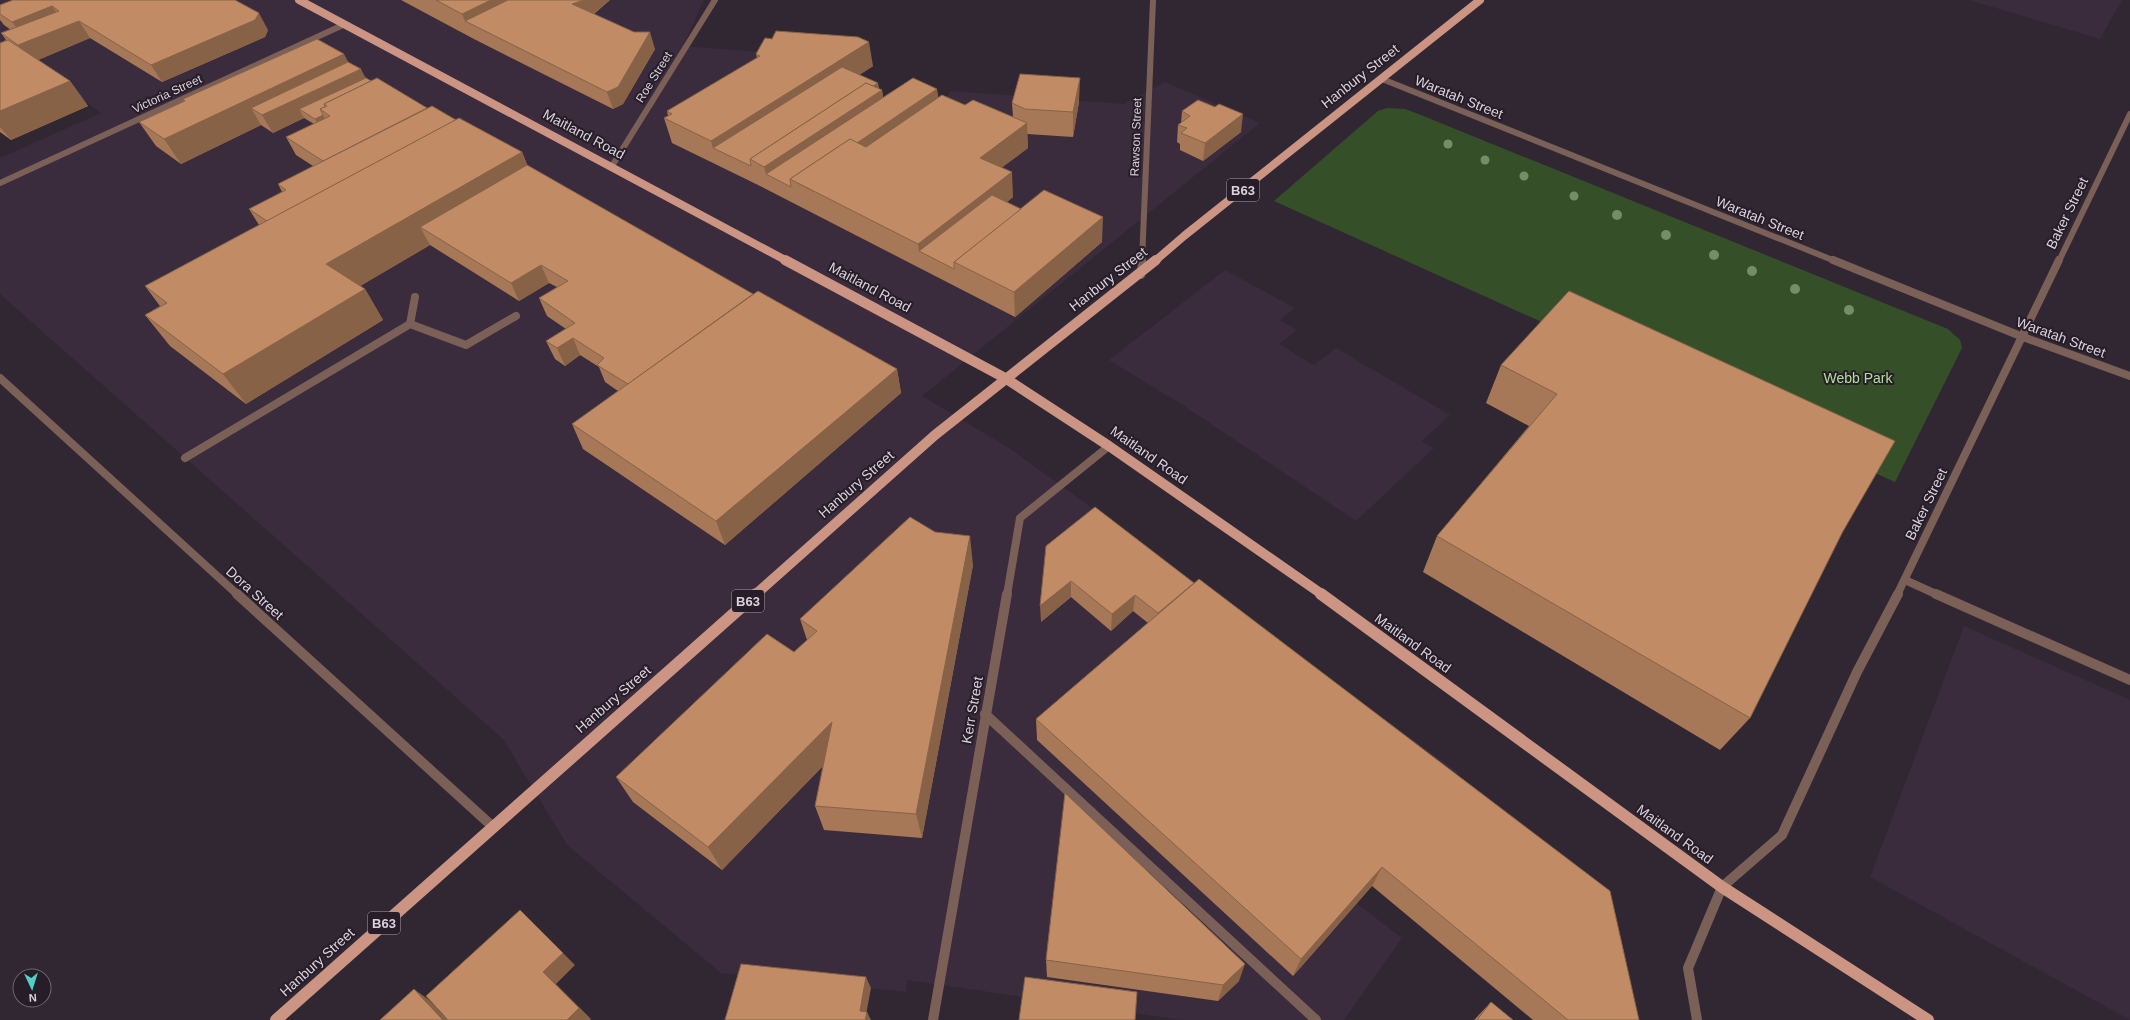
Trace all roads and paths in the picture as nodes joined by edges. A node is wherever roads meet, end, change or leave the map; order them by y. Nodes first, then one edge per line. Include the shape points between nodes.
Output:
1 (299, 0) edge
2 (715, 0) edge
3 (1153, 0) edge
4 (1480, 0) edge
5 (343, 25) junction
6 (1382, 79) junction
7 (2130, 114) edge
8 (612, 166) junction
9 (0, 183) edge
10 (1141, 275) junction
11 (416, 298) dead end
12 (516, 316) dead end
13 (410, 324) junction
14 (2023, 337) junction
15 (2130, 376) edge
16 (0, 378) edge
17 (1005, 378) junction
18 (1109, 446) junction
19 (185, 458) dead end
20 (1904, 580) junction
21 (2130, 680) edge
22 (985, 714) junction
23 (492, 826) junction
24 (1722, 888) junction
25 (276, 1020) edge
26 (933, 1020) edge
27 (1316, 1020) edge
28 (1697, 1020) edge
29 (1928, 1020) edge

1 - 5 main road, Maitland Road
2 - 8 street, Roe Street
3 - 10 street, Rawson Street
4 - 6 main road, Hanbury Street / B63
5 - 8 main road, Maitland Road
5 - 9 street, Victoria Street
6 - 10 main road, Hanbury Street / B63 via 1184,236
6 - 14 street, Waratah Street
7 - 14 street, Baker Street
8 - 17 main road, Maitland Road
10 - 17 main road, Hanbury Street / B63
11 - 13 street
12 - 13 street via 466,345
13 - 19 street
14 - 15 street, Waratah Street
14 - 20 street, Baker Street
16 - 23 street, Dora Street
17 - 18 main road, Maitland Road
17 - 23 main road, Hanbury Street / B63 via 935,435
18 - 22 street, Kerr Street via 1020,518
18 - 24 main road, Maitland Road via 1319,592
20 - 21 street
20 - 24 street, Baker Street via 1856,672 1782,835
22 - 26 street, Kerr Street
22 - 27 street
23 - 25 main road, Hanbury Street / B63
24 - 28 street via 1688,968
24 - 29 main road, Maitland Road

